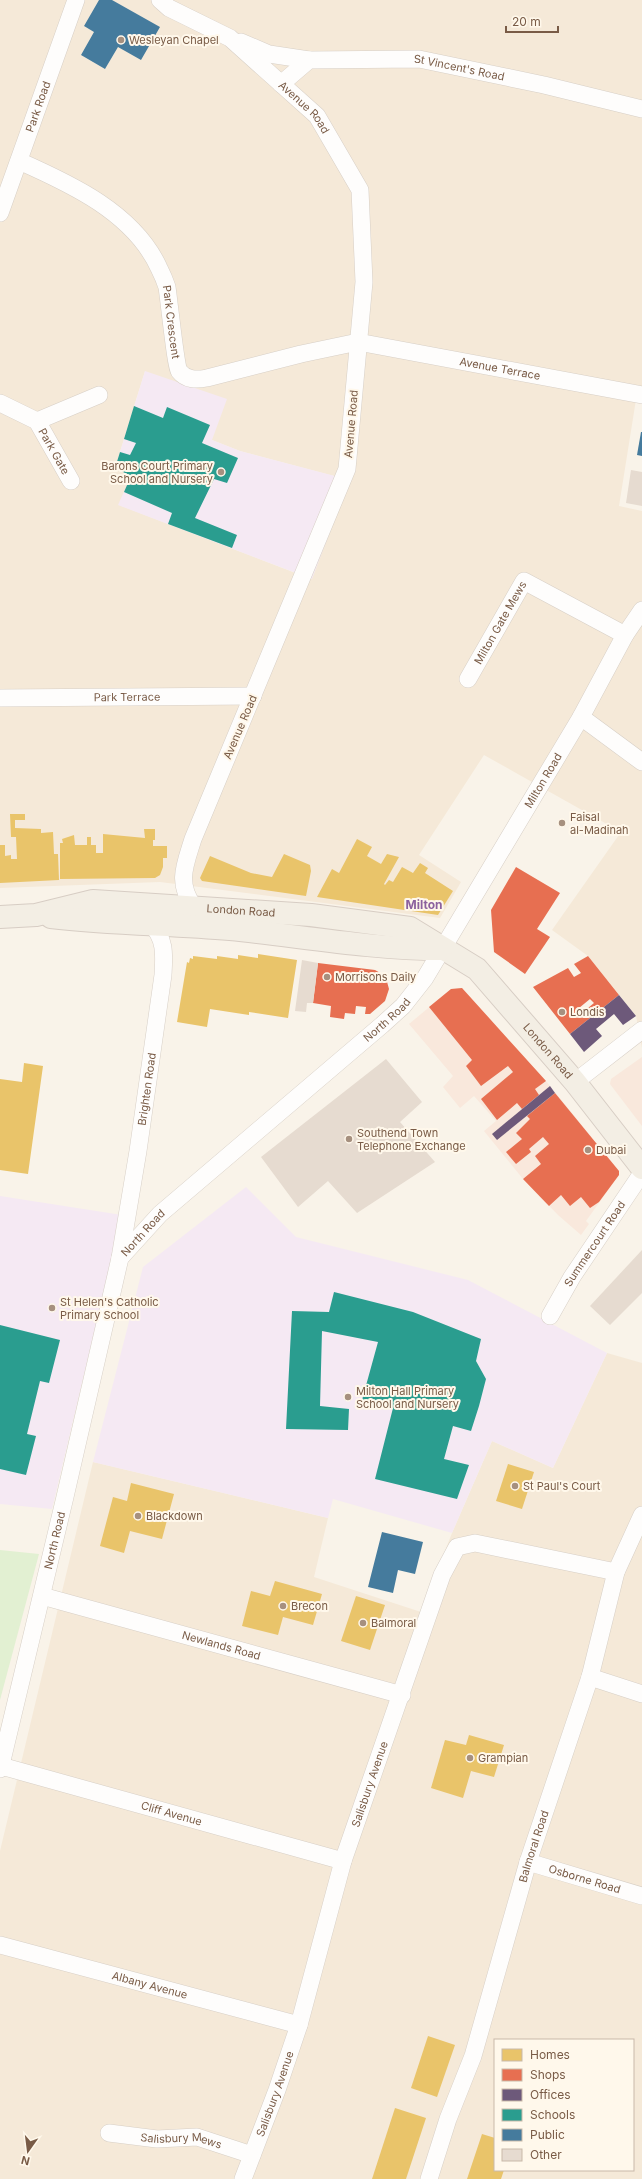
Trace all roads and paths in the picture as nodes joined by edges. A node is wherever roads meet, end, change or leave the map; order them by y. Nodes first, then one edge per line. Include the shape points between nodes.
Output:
1 (76, 0) edge
2 (160, 0) edge
3 (230, 38) junction
4 (309, 60) junction
5 (281, 84) junction
6 (642, 109) edge
7 (19, 161) junction
8 (0, 213) edge
9 (358, 342) junction
10 (99, 395) dead end
11 (642, 395) edge
12 (0, 403) edge
13 (37, 421) junction
14 (71, 481) dead end
15 (642, 610) edge
16 (625, 635) junction
17 (468, 679) dead end
18 (253, 696) junction
19 (0, 698) edge
20 (581, 717) junction
21 (642, 762) edge
22 (194, 907) junction
23 (36, 915) junction
24 (0, 917) edge
25 (151, 924) junction
26 (441, 949) junction
27 (642, 1030) edge
28 (575, 1082) junction
29 (642, 1168) edge
30 (642, 1172) edge
31 (120, 1258) junction
32 (550, 1316) dead end
33 (642, 1515) edge
34 (616, 1572) junction
35 (42, 1596) junction
36 (590, 1677) junction
37 (642, 1694) edge
38 (402, 1695) junction
39 (0, 1767) edge
40 (343, 1861) junction
41 (528, 1862) junction
42 (642, 1896) edge
43 (0, 1945) edge
44 (298, 2025) junction
45 (109, 2133) dead end
46 (252, 2155) junction
47 (243, 2179) edge
48 (429, 2179) edge

1 - 7 street, Park Road
2 - 3 street, Avenue Road via 169,8
3 - 4 street, St Vincent's Road via 269,54
3 - 5 street, Avenue Road
4 - 5 street
4 - 6 street, St Vincent's Road via 419,59
5 - 9 street, Avenue Road via 318,116 360,190 364,282
7 - 8 street, Park Road
7 - 9 street, Park Crescent via 85,194 118,216 149,248 166,286 175,361 178,370 185,377 196,380 207,378
9 - 11 street, Avenue Terrace
9 - 18 street, Avenue Road via 347,469
10 - 13 street, Park Gate
12 - 13 street, Park Gate
13 - 14 street, Park Gate
15 - 16 street, Milton Road
16 - 17 street, Milton Gate Mews via 524,581
16 - 20 street, Milton Road
18 - 19 street, Park Terrace
18 - 22 street, Avenue Road via 193,839 183,877 188,899
20 - 21 street
20 - 26 street, Milton Road
22 - 23 main road, London Road via 94,901
22 - 26 main road, London Road via 311,915 410,928
23 - 24 main road, London Road
23 - 25 main road, London Road via 96,922
25 - 26 main road, London Road via 248,931 405,949
25 - 31 street, Brighten Road via 162,940 162,975 138,1151
26 - 28 main road, London Road via 477,969
26 - 31 street, North Road via 425,978 403,1006 160,1214
27 - 28 street
28 - 29 main road, London Road
30 - 32 street, Summercourt Road via 572,1277
31 - 35 street, North Road
33 - 34 street, Balmoral Road
34 - 36 street, Balmoral Road
34 - 38 street, Salisbury Avenue via 476,1543 457,1547 442,1575
35 - 38 street, Newlands Road
35 - 39 street, North Road
36 - 37 street
36 - 41 street, Balmoral Road
38 - 40 street, Salisbury Avenue
39 - 40 street, Cliff Avenue
40 - 44 street, Salisbury Avenue
41 - 42 street, Osborne Road
41 - 48 street, Balmoral Road via 473,2056 448,2119
43 - 44 street, Albany Avenue
44 - 46 street, Salisbury Avenue
45 - 46 street, Salisbury Mews via 157,2139 197,2137
46 - 47 street, Salisbury Avenue

